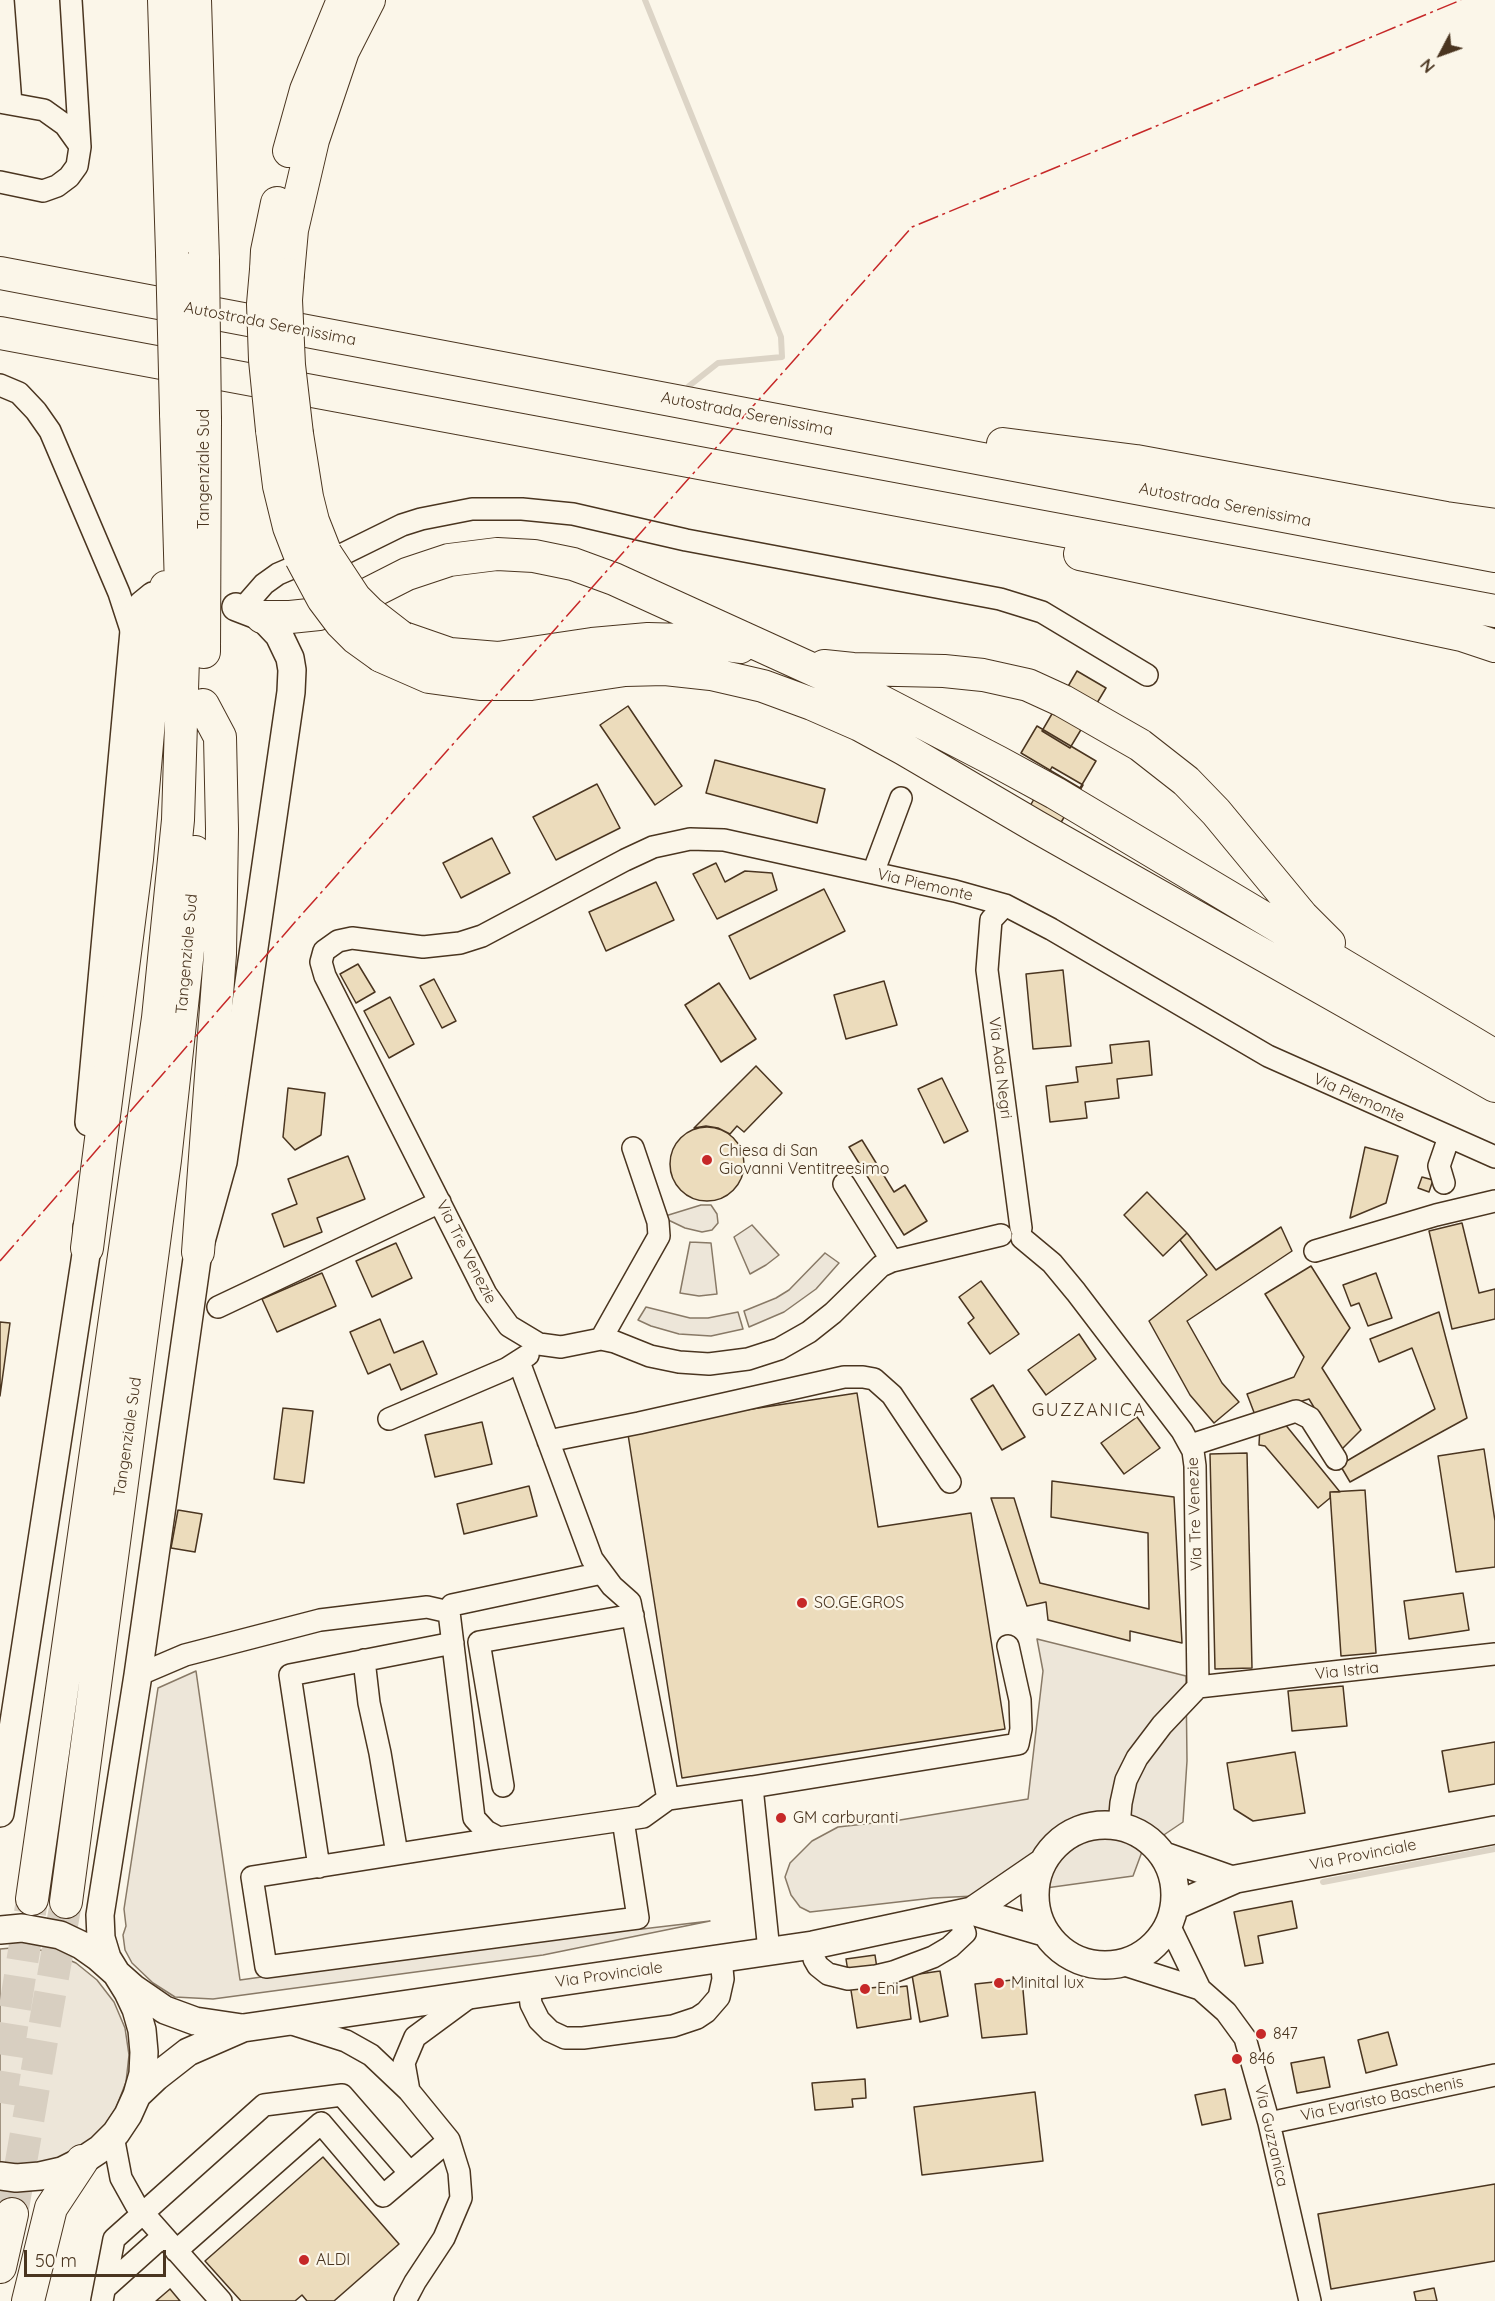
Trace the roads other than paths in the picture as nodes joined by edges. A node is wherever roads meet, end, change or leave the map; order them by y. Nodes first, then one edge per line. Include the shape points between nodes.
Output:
1 (3, 0) edge
2 (71, 0) edge
3 (151, 0) edge
4 (164, 0) edge
5 (195, 0) edge
6 (215, 0) edge
7 (343, 0) edge
8 (369, 0) edge
9 (76, 71) junction
10 (6, 103) edge
11 (44, 110) junction
12 (198, 120) junction
13 (169, 141) junction
14 (80, 147) junction
15 (0, 182) edge
16 (277, 272) junction
17 (0, 273) edge
18 (0, 333) edge
19 (0, 386) edge
20 (191, 416) junction
21 (828, 430) junction
22 (178, 454) junction
23 (892, 499) junction
24 (1495, 525) edge
25 (1495, 556) edge
26 (109, 572) junction
27 (153, 596) joint
28 (247, 610) junction
29 (1495, 611) edge
30 (134, 638) junction
31 (391, 646) junction
32 (1495, 646) edge
33 (786, 657) junction
34 (1147, 675) dead end
35 (203, 705) junction
36 (901, 798) dead end
37 (873, 873) junction
38 (1005, 905) junction
39 (324, 951) joint
40 (1374, 983) junction
41 (1495, 1056) edge
42 (1495, 1086) edge
43 (1449, 1137) junction
44 (633, 1148) dead end
45 (1495, 1157) edge
46 (1444, 1183) dead end
47 (844, 1184) dead end
48 (1495, 1201) edge
49 (440, 1202) junction
50 (1013, 1231) junction
51 (87, 1248) junction
52 (1316, 1251) dead end
53 (198, 1252) junction
54 (892, 1262) junction
55 (218, 1307) dead end
56 (601, 1339) junction
57 (538, 1344) junction
58 (519, 1362) junction
59 (389, 1419) dead end
60 (548, 1441) junction
61 (1191, 1445) junction
62 (1336, 1459) dead end
63 (950, 1482) dead end
64 (602, 1573) junction
65 (449, 1612) junction
66 (633, 1615) junction
67 (453, 1643) junction
68 (1008, 1646) dead end
69 (1495, 1654) edge
70 (364, 1660) junction
71 (138, 1675) junction
72 (1198, 1688) junction
73 (503, 1786) dead end
74 (752, 1787) junction
75 (668, 1799) junction
76 (0, 1813) edge
77 (623, 1820) junction
78 (1119, 1826) junction
79 (1495, 1830) edge
80 (499, 1838) junction
81 (397, 1854) junction
82 (1164, 1856) junction
83 (1042, 1863) junction
84 (319, 1867) junction
85 (1232, 1880) junction
86 (32, 1899) tunnel mouth
87 (66, 1902) tunnel mouth
88 (965, 1913) junction
89 (1173, 1915) junction
90 (0, 1930) edge
91 (1044, 1932) junction
92 (813, 1945) junction
93 (769, 1951) junction
94 (721, 1958) junction
95 (1125, 1965) junction
96 (114, 1972) junction
97 (529, 1986) junction
98 (1200, 1989) junction
99 (472, 1995) junction
100 (286, 2022) junction
101 (243, 2028) junction
102 (1495, 2075) edge
103 (409, 2091) junction
104 (137, 2095) junction
105 (1269, 2123) junction
106 (113, 2136) junction
107 (449, 2140) junction
108 (82, 2162) junction
109 (410, 2173) junction
110 (0, 2176) edge
111 (12, 2214) tunnel mouth
112 (143, 2214) junction
113 (170, 2243) junction
114 (0, 2267) edge
115 (104, 2295) edge
116 (28, 2301) edge
117 (221, 2301) edge
118 (405, 2301) edge
119 (1310, 2301) edge

1 - 10 street
2 - 9 street
3 - 13 highway
4 - 13 highway, Tangenziale Sud
5 - 12 highway, Tangenziale Sud
6 - 12 highway via 211,68
7 - 16 highway via 306,90 284,168 267,251
8 - 16 highway via 343,51 313,140 292,230
9 - 11 street via 72,89 62,102
9 - 14 street
10 - 11 street
11 - 14 street via 65,125
12 - 20 highway, Tangenziale Sud, bridge via 203,260
13 - 20 highway, Tangenziale Sud, bridge via 172,253
14 - 15 street via 77,166 57,186 43,191
16 - 31 highway, bridge via 263,304 265,360 285,432 282,496 289,528 313,556 323,599 341,624 356,638
17 - 21 highway, Autostrada Serenissima
18 - 23 highway
19 - 26 street via 19,393 50,431
20 - 22 highway, Tangenziale Sud
20 - 35 highway, Tangenziale Sud
21 - 24 highway via 1077,452
21 - 25 highway, Autostrada Serenissima
22 - 51 highway via 136,859
22 - 86 highway, Tangenziale Sud via 183,658 177,820 159,1018
23 - 29 highway
23 - 32 highway via 1090,557 1450,632
26 - 27 street via 130,590
26 - 30 street
27 - 30 main road via 138,612
28 - 33 highway via 290,617 320,614 407,574 449,560 497,554 534,556 573,564 614,579
28 - 34 street via 264,584 278,574 337,557 402,525 472,509 522,509 573,514 686,540 1000,599 1042,612
28 - 53 main road via 279,635 286,648 292,670 291,692 223,1162
30 - 51 main road via 89,1119
31 - 33 highway via 498,658 592,644 685,640
31 - 42 highway via 429,677 480,684 531,684 625,670 665,669 763,686 812,704 904,749
33 - 40 highway via 895,708 1026,777
33 - 40 highway via 840,668 989,676 1028,685 1063,701 1140,745 1186,781 1309,923
35 - 53 highway via 220,737 222,829 220,954
35 - 87 highway, Tangenziale Sud via 190,932 165,1160
36 - 37 street
37 - 38 street, Via Piemonte
37 - 39 street, Via Piemonte via 724,840 679,840 624,860 471,940 423,947 352,938 338,941
38 - 43 street, Via Piemonte via 1268,1056
38 - 50 street, Via Ada Negri via 991,920 987,970 1015,1192
39 - 49 street, Via Tre Venezie via 321,962 325,976
40 - 41 highway
43 - 45 street, Via Piemonte
43 - 46 street via 1439,1166
44 - 56 street via 658,1222 659,1236
47 - 54 street
48 - 52 street
49 - 55 street
49 - 57 street, Via Tre Venezie via 497,1312 515,1331
50 - 54 street, Via Tre Venezie
50 - 61 street, Via Tre Venezie via 1052,1263
51 - 76 main road
53 - 71 main road
54 - 56 street, Via Tre Venezie via 876,1269 809,1332 758,1357 687,1363 650,1356
56 - 57 street, Via Tre Venezie via 561,1347
57 - 58 street
58 - 59 street
58 - 60 street
60 - 63 street via 844,1377 863,1377 874,1379 899,1403
60 - 64 street via 592,1559
61 - 62 street via 1296,1411 1310,1418
61 - 72 street, Via Tre Venezie via 1195,1466
64 - 65 street via 452,1605
64 - 66 street via 630,1602
65 - 67 street
65 - 71 street via 427,1607 320,1620 185,1655
66 - 73 street via 479,1642
66 - 75 street
67 - 70 street
67 - 80 street via 474,1818
68 - 74 street via 1020,1700 1018,1744
69 - 72 street, Via Istria
70 - 81 street
70 - 84 street via 290,1675
71 - 96 main road via 100,1915 101,1938
72 - 78 street via 1137,1758 1126,1780
74 - 75 street
74 - 93 street
75 - 77 street via 643,1817
77 - 80 street
77 - 84 street via 638,1918 266,1967 252,1877
78 - 82 main road, Via Provinciale via 1148,1839
78 - 83 main road, Via Provinciale via 1103,1824 1079,1829 1059,1841
79 - 85 main road, Via Provinciale
80 - 81 street
81 - 84 street
82 - 85 main road, Via Provinciale
82 - 89 main road, Via Provinciale via 1175,1884
83 - 88 main road, Via Provinciale
83 - 91 main road, Via Provinciale via 1035,1882 1035,1906
85 - 89 main road, Via Provinciale
88 - 91 main road, Via Provinciale
88 - 92 main road, Via Provinciale
88 - 92 street via 965,1933 950,1947 876,1976 848,1979 828,1974 814,1959
89 - 95 main road, Via Provinciale via 1152,1947
89 - 98 street, Via Guzzanica
90 - 96 main road via 22,1928 60,1935 98,1956
91 - 95 main road, Via Provinciale via 1076,1959 1108,1967
92 - 93 main road, Via Provinciale
93 - 94 main road, Via Provinciale
94 - 97 main road, Via Provinciale
94 - 97 street via 723,1979 719,1997 697,2018 673,2026 566,2038 550,2031 539,2020 531,2004
95 - 98 street, Via Guzzanica
96 - 101 main road via 143,1996 178,2016
96 - 104 main road via 128,1992 142,2030 144,2063
97 - 99 main road, Via Provinciale
98 - 105 street, Via Guzzanica via 1226,2012 1245,2038
99 - 100 main road, Via Provinciale
99 - 103 street via 415,2037 404,2063
100 - 101 main road, Via Provinciale
100 - 103 street via 346,2042 370,2055
101 - 104 main road via 188,2052
102 - 105 street, Via Evaristo Baschenis
103 - 107 street
104 - 106 main road
105 - 119 street, Via Guzzanica
106 - 108 main road
106 - 112 street via 121,2178
107 - 109 street
107 - 118 street via 459,2172 461,2198 444,2238
108 - 110 main road via 40,2176
108 - 116 highway via 51,2208
109 - 112 street via 342,2095 264,2105
109 - 113 street via 383,2196 321,2123
111 - 114 highway
112 - 113 street
112 - 115 street via 114,2239
113 - 115 street
113 - 117 street

